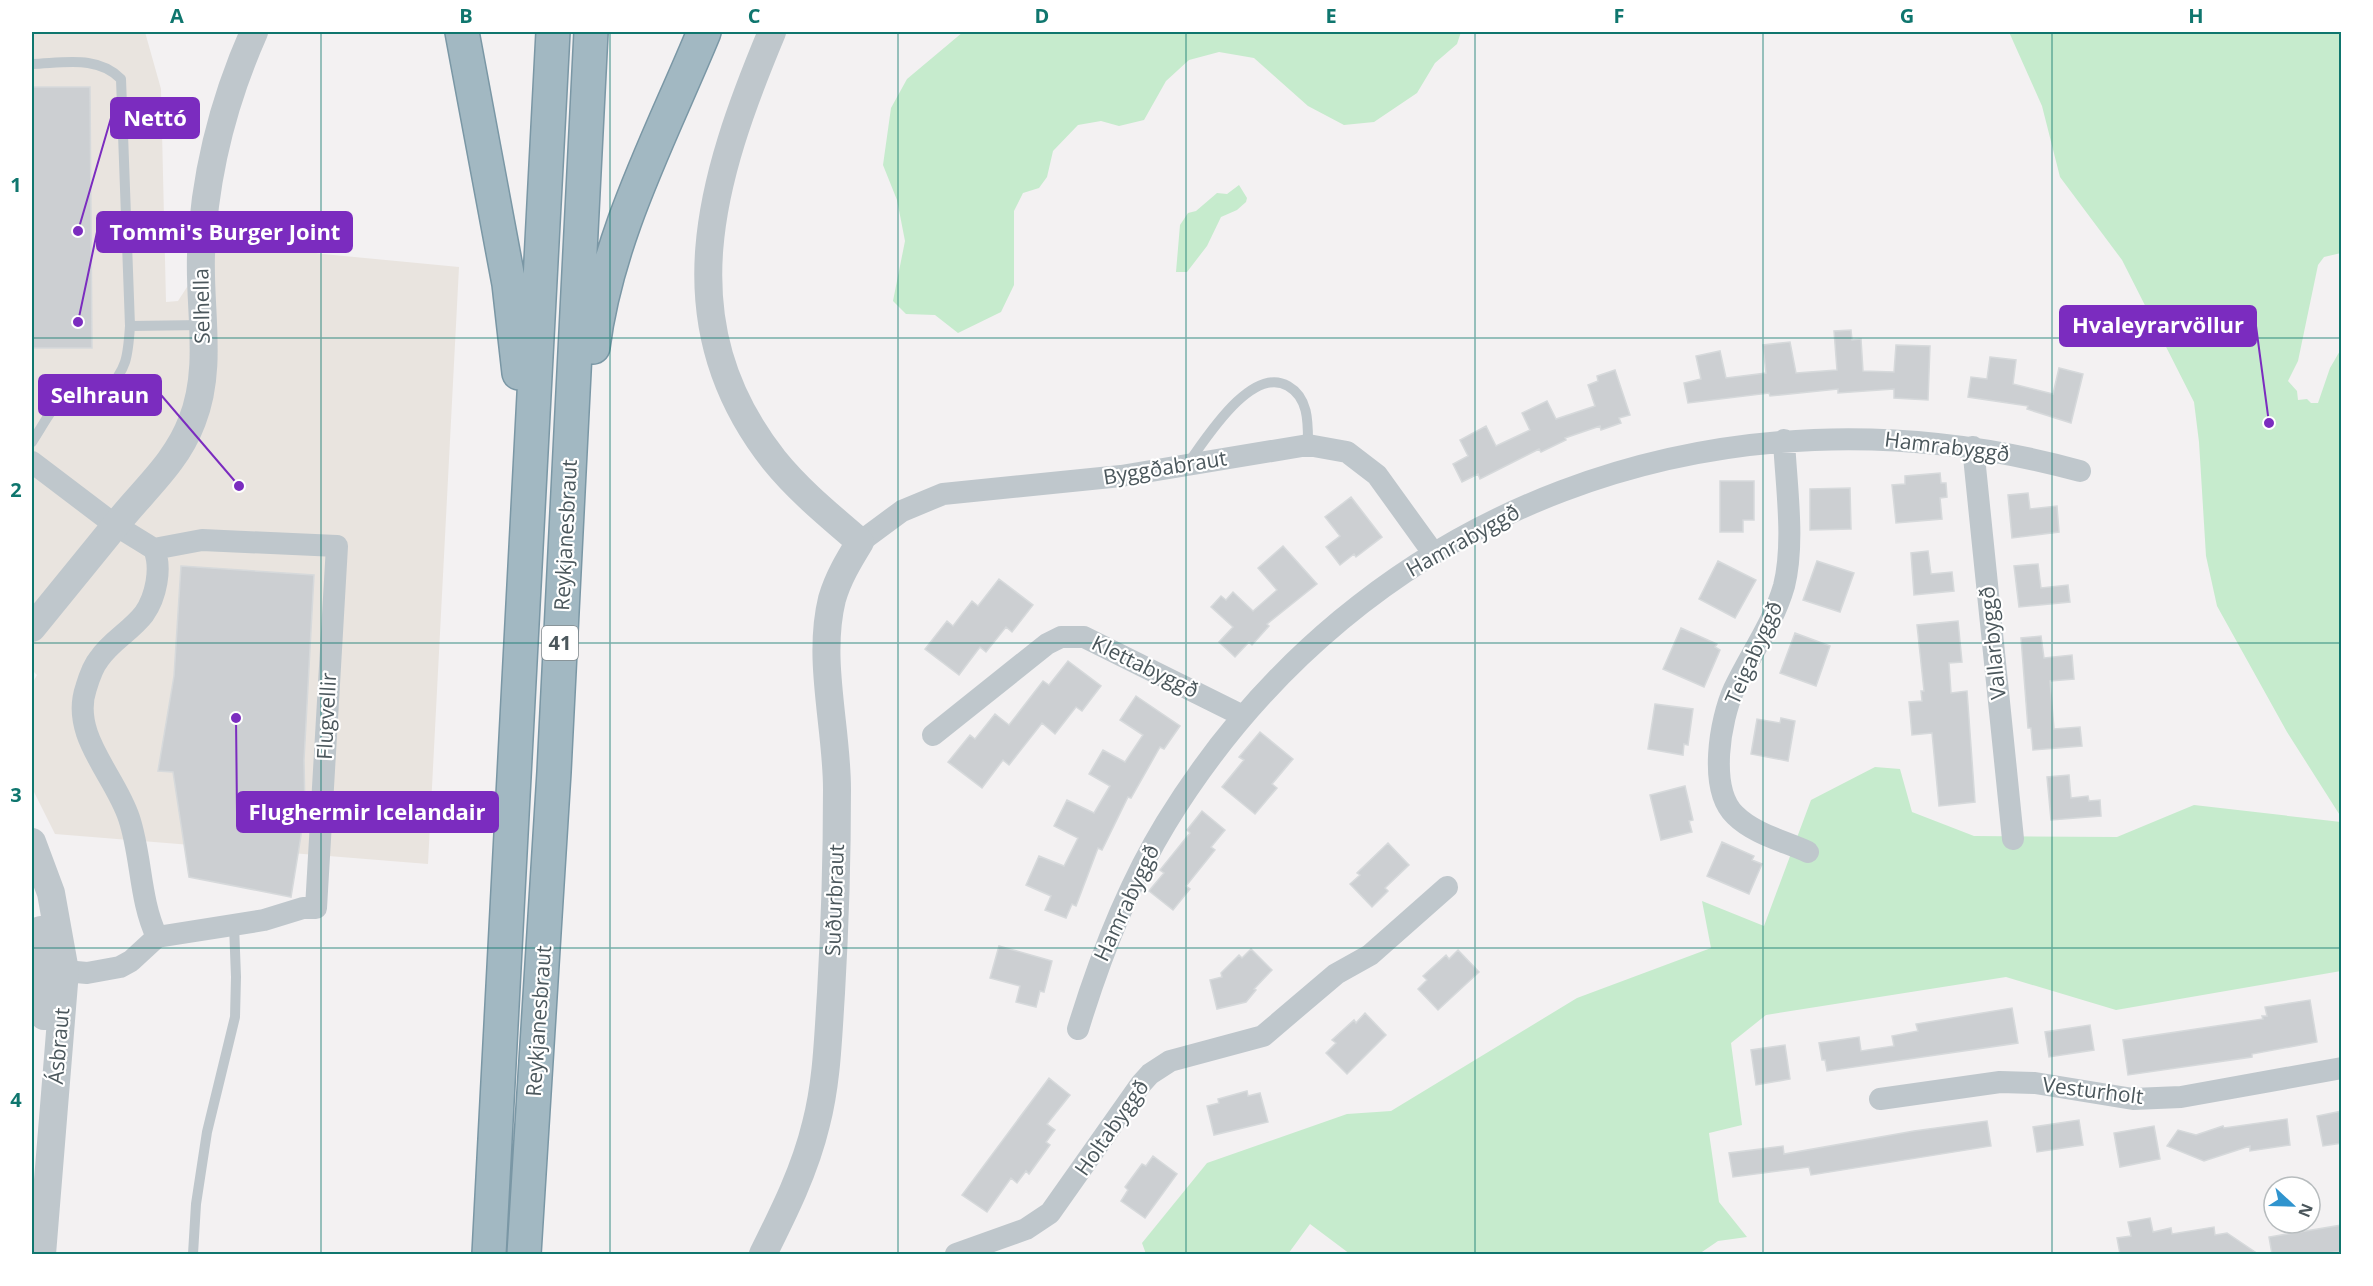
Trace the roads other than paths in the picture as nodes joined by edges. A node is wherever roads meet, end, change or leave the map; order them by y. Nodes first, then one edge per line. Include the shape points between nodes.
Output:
1 (255, 32) edge
2 (462, 32) edge
3 (552, 32) edge
4 (591, 32) edge
5 (704, 32) edge
6 (772, 32) edge
7 (32, 64) edge
8 (203, 325) junction
9 (130, 326) junction
10 (1784, 440) junction
11 (32, 441) edge
12 (1308, 445) junction
13 (1972, 447) junction
14 (32, 462) edge
15 (1187, 465) junction
16 (2080, 471) dead end
17 (115, 525) junction
18 (860, 542) junction
19 (154, 549) junction
20 (1434, 554) junction
21 (32, 628) edge
22 (1243, 716) junction
23 (933, 735) dead end
24 (554, 772) junction
25 (2013, 839) dead end
26 (32, 842) edge
27 (1808, 852) dead end
28 (511, 864) junction
29 (1448, 887) dead end
30 (32, 891) edge
31 (234, 925) junction
32 (157, 937) junction
33 (65, 971) junction
34 (1078, 1029) dead end
35 (2342, 1068) edge
36 (1880, 1099) dead end
37 (32, 1179) edge
38 (42, 1254) edge
39 (193, 1254) edge
40 (489, 1254) edge
41 (524, 1254) edge
42 (763, 1254) edge
43 (956, 1254) edge

1 - 8 street, Selhella via 225,108 209,183 201,255
2 - 28 highway via 509,284 520,366 503,744
3 - 28 highway, Reykjanesbraut / 41
4 - 24 highway, Reykjanesbraut / 41
5 - 24 highway via 627,215 596,324 586,395 576,611
6 - 18 street via 745,95 719,180 708,252 710,316 728,381 756,436 798,486
7 - 9 lane via 93,63 110,67 121,79
8 - 9 lane
8 - 17 street, Selhella via 202,384 188,431 173,459
9 - 11 lane via 128,358 119,378 105,392 69,395 54,407
10 - 13 street, Hamrabyggð via 1879,438
10 - 20 street, Hamrabyggð via 1692,453 1603,477 1516,510
10 - 27 street, Teigabyggð via 1789,556 1784,584 1766,633 1733,690 1721,740 1720,787 1727,805 1748,826
12 - 15 street, Byggðabraut
12 - 15 lane via 1303,402 1290,387 1264,382 1224,416
12 - 20 street, Byggðabraut via 1347,452 1377,475
13 - 16 street, Hamrabyggð
13 - 25 street, Vallarbyggð
14 - 17 street
15 - 18 street, Byggðabraut via 1066,483 943,494 902,511
17 - 19 street
17 - 21 street, Selhella
18 - 42 street, Suðurbraut via 832,599 827,633 836,750 837,843 825,1071 817,1124 804,1166
19 - 31 street, Flugvellir via 202,540 337,546 316,908
19 - 32 street via 158,568 152,596 144,614 97,661 85,690 83,715 86,735 129,818 147,916
20 - 22 street, Hamrabyggð via 1333,627
22 - 23 street, Klettabyggð via 1097,643 1069,635 1047,644
22 - 34 street, Hamrabyggð via 1189,787 1143,863 1106,944
24 - 41 highway, Reykjanesbraut / 41
26 - 33 street, Ásbraut via 51,892
28 - 40 highway, Reykjanesbraut / 41
29 - 43 street, Holtabyggð via 1370,955 1336,974 1263,1036 1180,1057 1155,1070 1050,1213 1026,1229
30 - 37 street, Ásbraut via 43,936 45,990
31 - 32 street, Flugvellir
31 - 39 lane via 234,1017 207,1132
32 - 33 street via 120,967 87,973
33 - 38 street, Ásbraut
35 - 36 street, Vesturholt via 2181,1097 2133,1099 2035,1083 2000,1082

